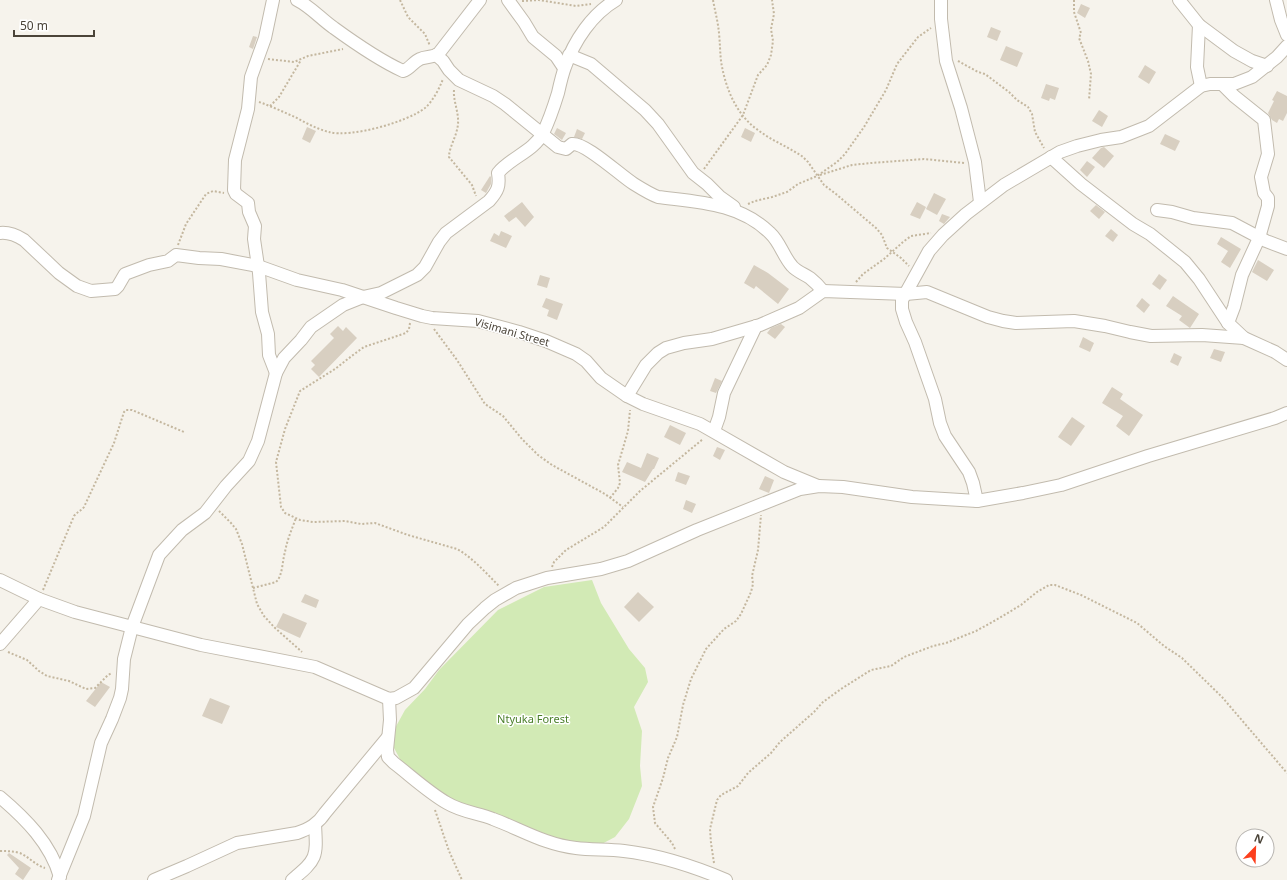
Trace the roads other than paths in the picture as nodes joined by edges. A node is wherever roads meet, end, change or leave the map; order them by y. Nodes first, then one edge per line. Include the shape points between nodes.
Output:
1 (273, 0) edge
2 (297, 0) edge
3 (480, 0) edge
4 (941, 0) edge
5 (1179, 0) edge
6 (1276, 0) edge
7 (513, 1) edge
8 (612, 2) edge
9 (1199, 25) junction
10 (1287, 35) edge
11 (1287, 46) edge
12 (436, 55) junction
13 (570, 55) junction
14 (1267, 66) junction
15 (564, 68) junction
16 (1223, 85) junction
17 (1201, 86) junction
18 (542, 134) junction
19 (1050, 157) junction
20 (980, 202) junction
21 (1158, 210) dead end
22 (739, 211) junction
23 (0, 233) edge
24 (1259, 238) junction
25 (1287, 249) edge
26 (258, 266) junction
27 (824, 291) junction
28 (906, 294) junction
29 (363, 296) junction
30 (1228, 323) junction
31 (756, 326) junction
32 (1244, 338) junction
33 (1287, 360) edge
34 (276, 373) junction
35 (630, 398) junction
36 (1287, 413) edge
37 (714, 431) junction
38 (819, 486) junction
39 (977, 501) junction
40 (0, 580) edge
41 (39, 599) junction
42 (132, 627) junction
43 (3, 647) edge
44 (389, 699) junction
45 (389, 736) junction
46 (0, 797) edge
47 (315, 825) junction
48 (59, 875) edge
49 (722, 879) edge
50 (154, 880) edge
51 (292, 880) edge

1 - 26 street via 259,58 251,78 250,99 235,160 233,185 236,194 248,203 255,223 254,239
2 - 12 street via 376,57 403,71 420,59
3 - 12 street
4 - 20 street via 946,61 975,162
5 - 9 street
6 - 10 street
7 - 15 street via 533,37 556,56
8 - 13 street via 589,24
9 - 14 street via 1234,51
9 - 17 street via 1197,67
11 - 14 street
12 - 18 street via 463,83 505,104
13 - 15 street
13 - 22 street via 591,64 644,110 658,124 688,168
14 - 16 street via 1252,77
15 - 18 street via 558,95
16 - 17 street
16 - 24 street via 1264,120 1268,154 1261,177 1269,202
17 - 19 street via 1162,117 1137,132 1077,146
18 - 22 street via 562,148 579,144 633,184 658,197 703,202
18 - 29 street via 533,145 502,169 498,174 500,184 495,194 446,233 438,242 425,267 417,275 381,293
19 - 20 street
19 - 30 street via 1132,224 1150,234 1185,262
20 - 28 street via 929,251
21 - 24 street via 1232,223
22 - 27 street via 771,233 792,267 812,279
23 - 26 street, Visimani Street via 16,235 24,240 68,281 91,291 115,289 125,274 168,261 174,255 221,259
24 - 25 street
24 - 30 street via 1242,275
26 - 29 street, Visimani Street via 297,280
26 - 34 street via 269,355
27 - 28 street
27 - 31 street via 799,308
28 - 32 street via 931,292 988,317 1016,323 1074,321 1151,336 1202,335
28 - 39 street via 902,300 902,309 935,399 940,422 945,436 969,472
29 - 34 street via 343,305 311,327 284,358
29 - 35 street, Visimani Street via 422,316 478,321 546,341 576,354 601,378
30 - 32 street
31 - 35 street via 712,339 684,342 666,348 646,365
31 - 37 street via 724,394
32 - 33 street
34 - 42 street via 260,436 251,458 205,513 179,533 159,555
35 - 37 street, Visimani Street
36 - 39 street via 1061,485
37 - 38 street, Visimani Street via 784,472
38 - 39 street via 912,497
38 - 44 street via 800,489 628,561 601,569 547,578 516,588 496,600 468,624 414,688
40 - 41 street
41 - 42 street via 75,612
41 - 43 street
42 - 44 street via 201,645 315,667
42 - 48 street via 122,670 120,698 100,743 84,816
44 - 45 street
45 - 47 street
45 - 49 street via 388,757 447,803 464,811 492,818 540,839 562,845 624,850 698,868
46 - 48 street via 43,840
47 - 50 street via 297,833 237,843
47 - 51 street via 314,857 309,866

